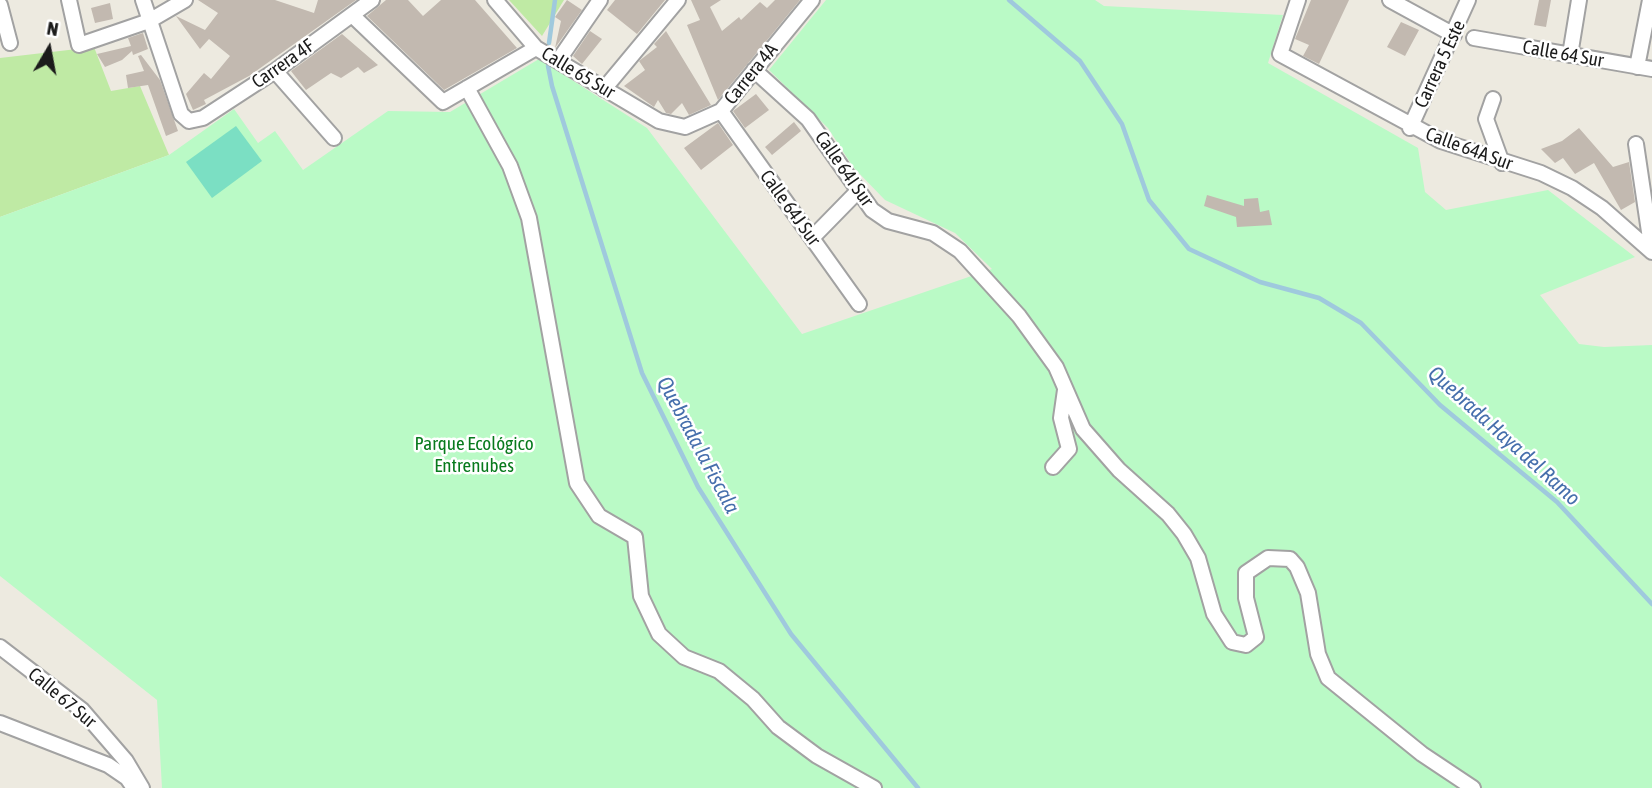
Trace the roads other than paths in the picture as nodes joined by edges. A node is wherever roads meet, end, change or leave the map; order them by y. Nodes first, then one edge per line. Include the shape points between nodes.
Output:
1 (69, 0) edge
2 (144, 0) edge
3 (185, 0) edge
4 (372, 0) edge
5 (495, 0) edge
6 (600, 0) edge
7 (678, 0) edge
8 (812, 0) edge
9 (1298, 0) edge
10 (1390, 0) edge
11 (1468, 0) edge
12 (1579, 0) edge
13 (1650, 0) edge
14 (0, 5) edge
15 (352, 15) junction
16 (149, 21) junction
17 (1454, 35) junction
18 (1474, 38) dead end
19 (10, 43) dead end
20 (536, 48) junction
21 (1570, 55) junction
22 (558, 61) junction
23 (1645, 68) edge
24 (754, 70) junction
25 (275, 71) junction
26 (467, 88) junction
27 (604, 89) junction
28 (1493, 99) dead end
29 (721, 111) junction
30 (676, 126) joint
31 (1410, 128) junction
32 (334, 138) dead end
33 (1636, 144) dead end
34 (1502, 163) junction
35 (857, 192) junction
36 (812, 238) junction
37 (1652, 252) edge
38 (859, 304) dead end
39 (1065, 390) junction
40 (1053, 467) dead end
41 (0, 647) edge
42 (0, 723) edge
43 (134, 788) edge
44 (142, 788) edge
45 (874, 788) edge
46 (1472, 788) edge

1 - 16 street via 79,45
2 - 16 street
3 - 16 street
4 - 15 street, Carrera 4F
5 - 20 street, Calle 65 Sur
6 - 22 street
7 - 27 street
8 - 24 street, Carrera 4A
9 - 31 street, Calle 64A Sur via 1280,54
10 - 17 street
11 - 17 street, Carrera 5 Este
12 - 21 street
13 - 23 street
14 - 19 street
15 - 25 street, Carrera 4F
15 - 26 street via 443,102
16 - 25 street, Carrera 4F via 181,114 189,121 203,118
17 - 31 street, Carrera 5 Este
18 - 21 street, Calle 64 Sur
20 - 22 street, Calle 65 Sur
20 - 26 street
21 - 23 street, Calle 64 Sur
22 - 27 street, Calle 65 Sur
24 - 29 street, Carrera 4A
24 - 35 street, Calle 64I Sur via 808,119
25 - 32 street
26 - 45 street via 510,166 529,218 577,483 599,516 635,537 641,596 655,626 684,657 719,671 778,727 817,756
27 - 30 street, Calle 65 Sur
28 - 34 street via 1486,119
29 - 30 street, Carrera 4A via 692,125
29 - 36 street, Calle 64J Sur
31 - 34 street, Calle 64A Sur
33 - 37 street
34 - 37 street, Calle 64A Sur via 1541,173 1572,188
35 - 36 street
35 - 39 street, Calle 64I Sur via 888,221 933,233 960,251 1019,316 1056,367
36 - 38 street, Calle 64J Sur
39 - 40 street via 1061,418 1069,449
39 - 46 street, Calle 64I Sur via 1083,429 1184,534 1198,558 1214,614 1232,642 1246,645 1256,637 1246,598 1246,573 1268,558 1290,559 1308,593 1318,654 1328,678
41 - 44 street, Calle 67 Sur via 82,710
42 - 43 street via 108,765

